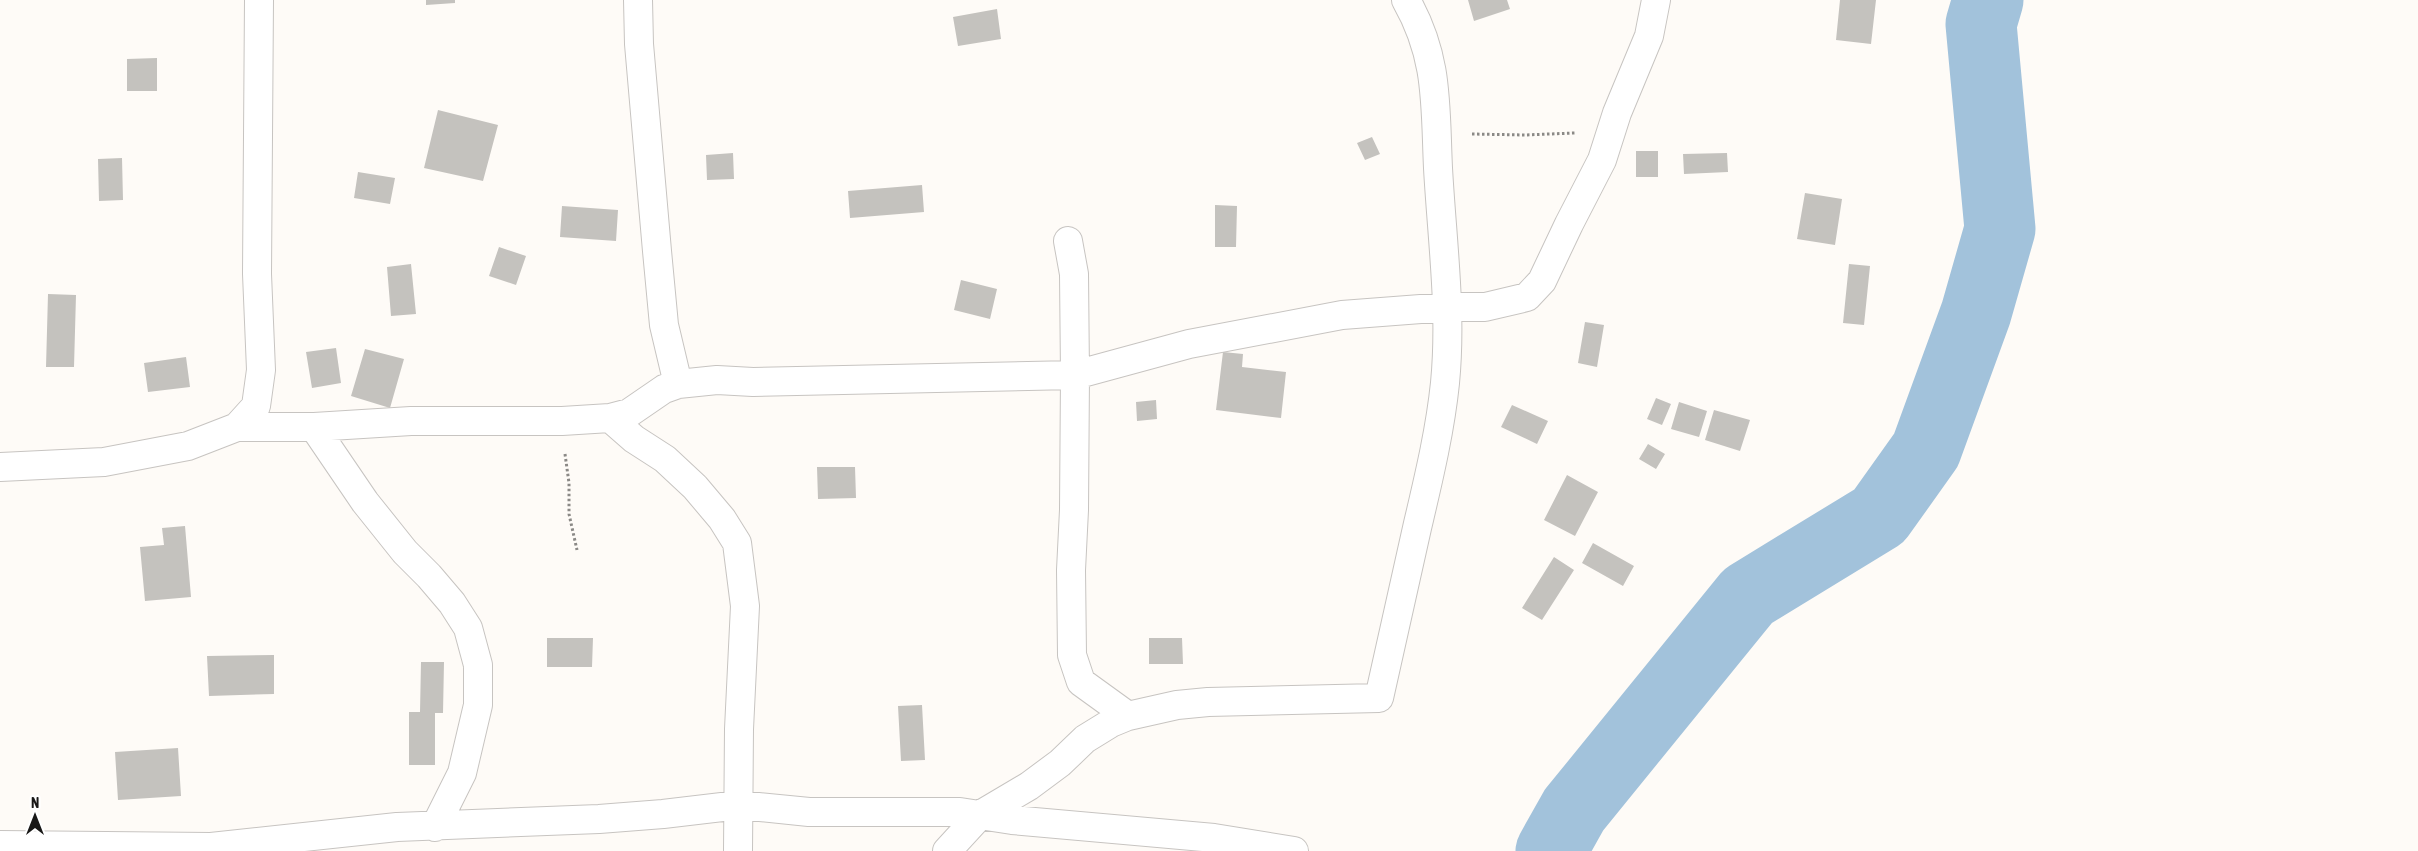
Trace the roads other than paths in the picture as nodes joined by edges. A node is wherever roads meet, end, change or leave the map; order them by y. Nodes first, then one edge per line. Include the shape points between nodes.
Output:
1 (258, 0) edge
2 (638, 0) edge
3 (1406, 0) edge
4 (1656, 0) edge
5 (1068, 241) dead end
6 (1447, 307) junction
7 (1075, 375) junction
8 (678, 384) junction
9 (610, 418) junction
10 (237, 427) junction
11 (314, 427) junction
12 (0, 467) edge
13 (1128, 716) junction
14 (739, 805) junction
15 (980, 815) junction
16 (435, 828) junction
17 (346, 842) edge
18 (0, 845) edge
19 (209, 849) edge
20 (738, 851) edge
21 (947, 851) edge
22 (1294, 851) edge

1 - 10 street via 257,274 261,370 256,406
2 - 8 street via 639,44 664,325
3 - 6 street via 1427,47 1436,92
4 - 6 street via 1649,36 1602,160 1542,281 1527,298 1485,307
5 - 7 street via 1074,274
6 - 7 street via 1342,315 1190,344
6 - 13 street via 1445,384 1430,471 1379,698 1208,702
7 - 8 street via 753,382 717,380
7 - 13 street via 1072,655 1081,682
8 - 9 street via 664,389 629,414
9 - 11 street via 411,421
9 - 14 street via 665,459 695,487 737,543 745,606
10 - 11 street
10 - 12 street via 188,446 104,462
11 - 16 street via 365,502 452,603 468,628 478,665 478,705 462,773
13 - 15 street via 1085,739 1029,786
14 - 15 street via 809,812 900,811
14 - 16 street via 645,816
14 - 20 street
15 - 21 street
15 - 22 street via 1214,838
16 - 17 street via 397,828
17 - 19 street
18 - 19 street

